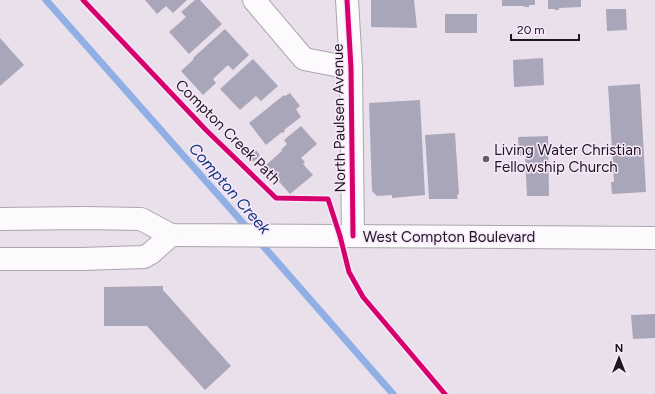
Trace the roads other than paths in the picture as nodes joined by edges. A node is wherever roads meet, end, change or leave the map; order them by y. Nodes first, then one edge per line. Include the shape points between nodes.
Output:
1 (254, 0) edge
2 (347, 0) edge
3 (351, 68) junction
4 (0, 219) edge
5 (171, 235) junction
6 (353, 236) junction
7 (655, 238) edge
8 (0, 259) edge

1 - 3 main road via 304,59
2 - 3 main road, North Paulsen Avenue
3 - 6 main road, North Paulsen Avenue
4 - 5 main road, West Compton Boulevard via 141,219
5 - 6 main road, West Compton Boulevard
5 - 8 main road via 144,257
6 - 7 main road, West Compton Boulevard

